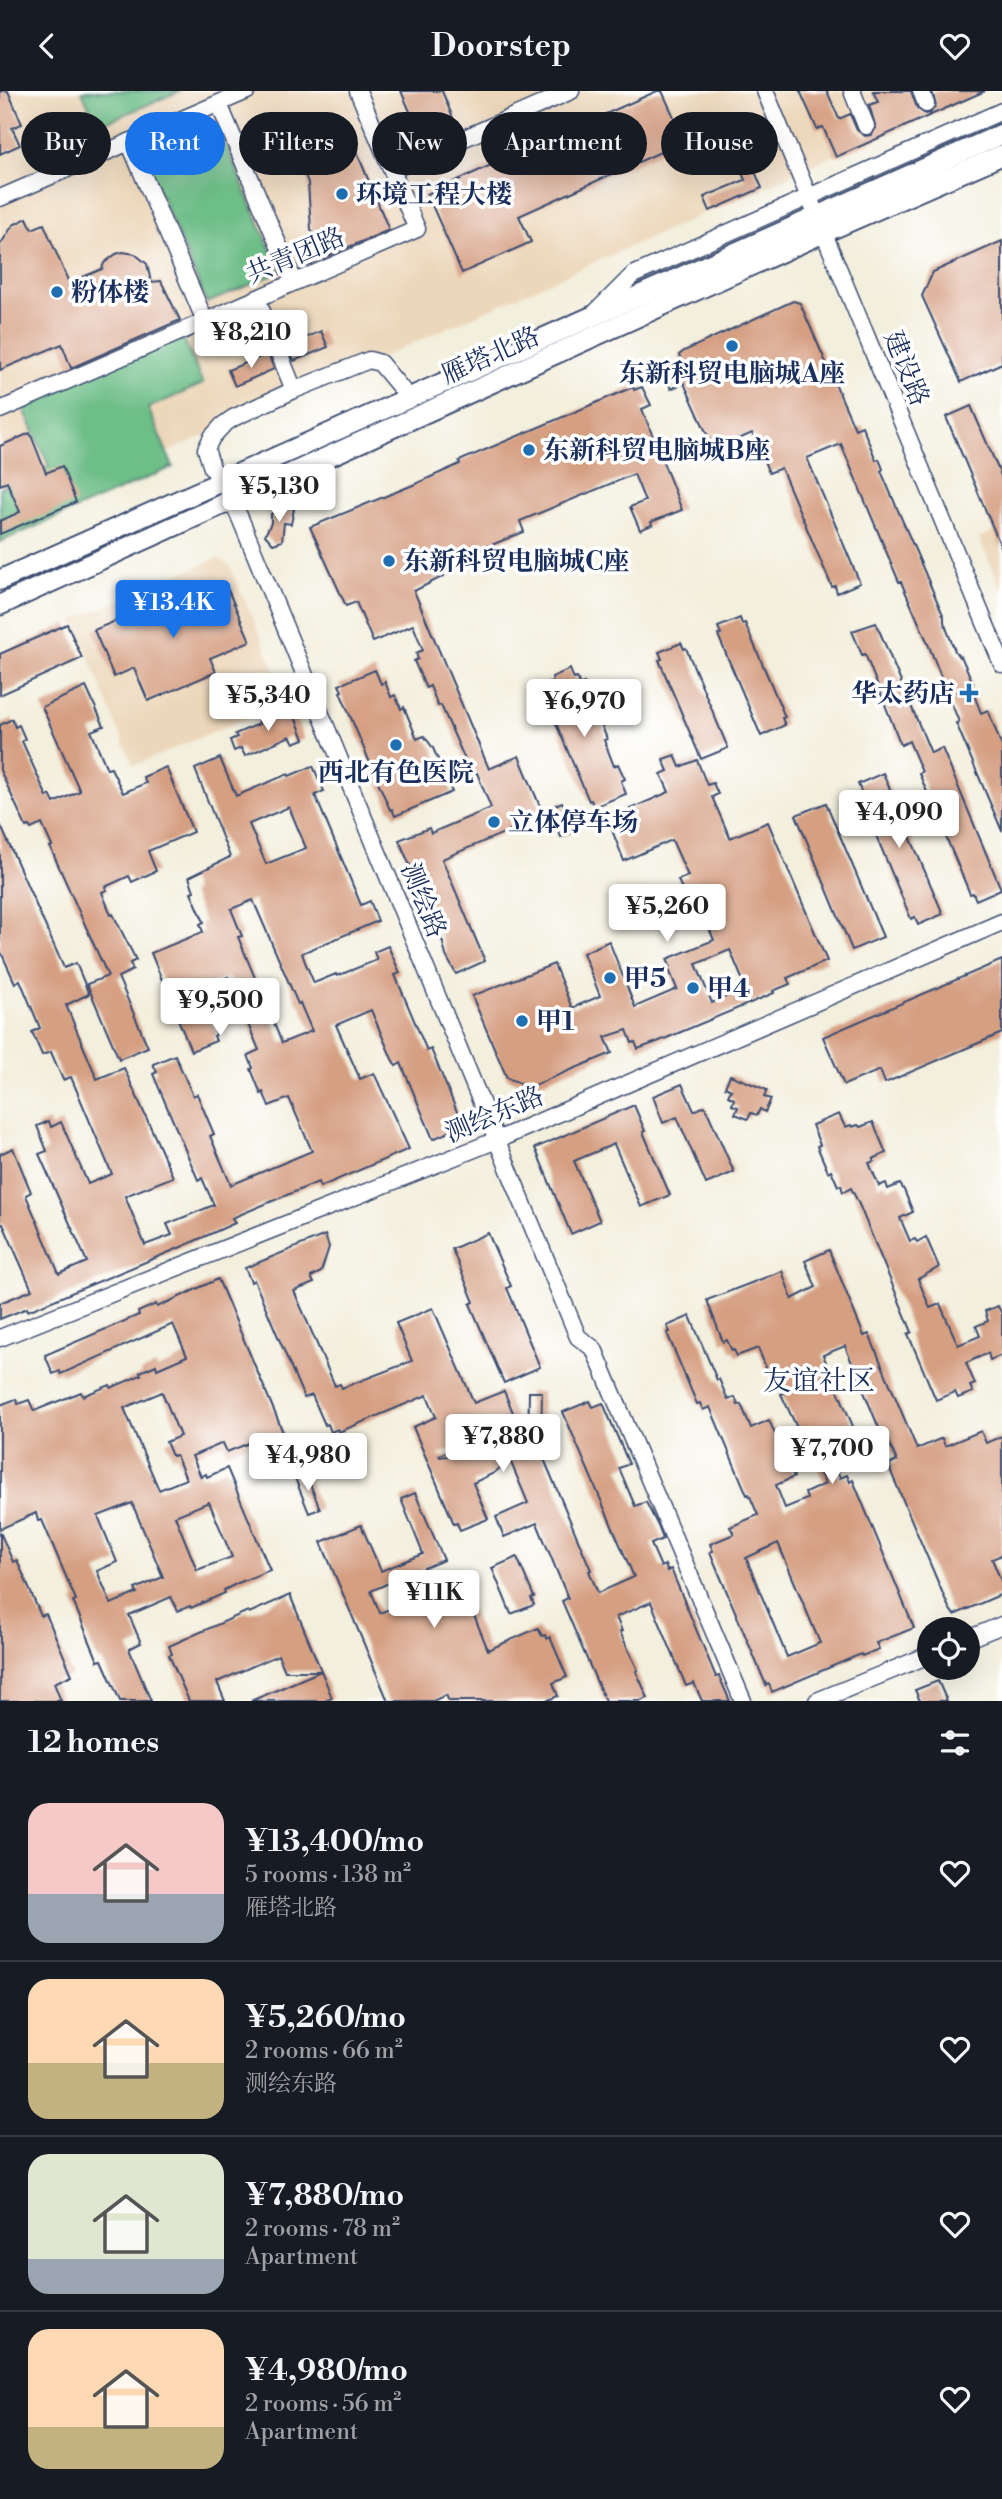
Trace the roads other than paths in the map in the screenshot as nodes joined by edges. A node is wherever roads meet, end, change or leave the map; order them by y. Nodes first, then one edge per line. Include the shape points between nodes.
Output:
1 (247, 91) edge
2 (358, 91) edge
3 (571, 91) edge
4 (765, 91) edge
5 (852, 91) edge
6 (219, 104) junction
7 (1002, 111) edge
8 (200, 112) edge
9 (372, 125) edge
10 (866, 126) dead end
11 (1002, 134) edge
12 (467, 137) edge
13 (125, 144) edge
14 (1002, 155) edge
15 (143, 175) edge
16 (393, 175) edge
17 (0, 198) edge
18 (818, 214) junction
19 (293, 282) junction
20 (257, 299) junction
21 (205, 321) junction
22 (294, 390) junction
23 (409, 398) junction
24 (0, 410) edge
25 (228, 491) junction
26 (0, 580) edge
27 (0, 605) edge
28 (1002, 664) edge
29 (1002, 922) edge
30 (497, 1140) junction
31 (0, 1338) edge
32 (1002, 1625) edge
33 (980, 1634) edge
34 (917, 1660) edge
35 (743, 1701) edge
36 (817, 1701) edge

1 - 6 street
2 - 9 street
3 - 12 street
4 - 18 street, 建设路
5 - 10 street
6 - 8 street
6 - 19 street
7 - 18 street
11 - 18 main road, 雁塔北路
13 - 17 street
14 - 18 main road, 雁塔北路
15 - 21 street
16 - 19 street, 共青团路 via 418,229
18 - 23 main road, 雁塔北路
18 - 25 main road, 雁塔北路
18 - 28 street, 建设路
19 - 20 street, 共青团路
20 - 21 street, 共青团路
20 - 22 street
21 - 24 street, 共青团路
22 - 23 street via 369,361 380,363
22 - 25 street, 测绘路 via 233,418 212,437 206,449 212,468
23 - 25 main road, 雁塔北路
25 - 26 main road, 雁塔北路
25 - 27 main road, 雁塔北路
25 - 30 street, 测绘路
29 - 30 street, 测绘东路
30 - 31 street, 测绘东路
30 - 35 street, 测绘路 via 578,1338 594,1349
32 - 33 street
34 - 36 street

